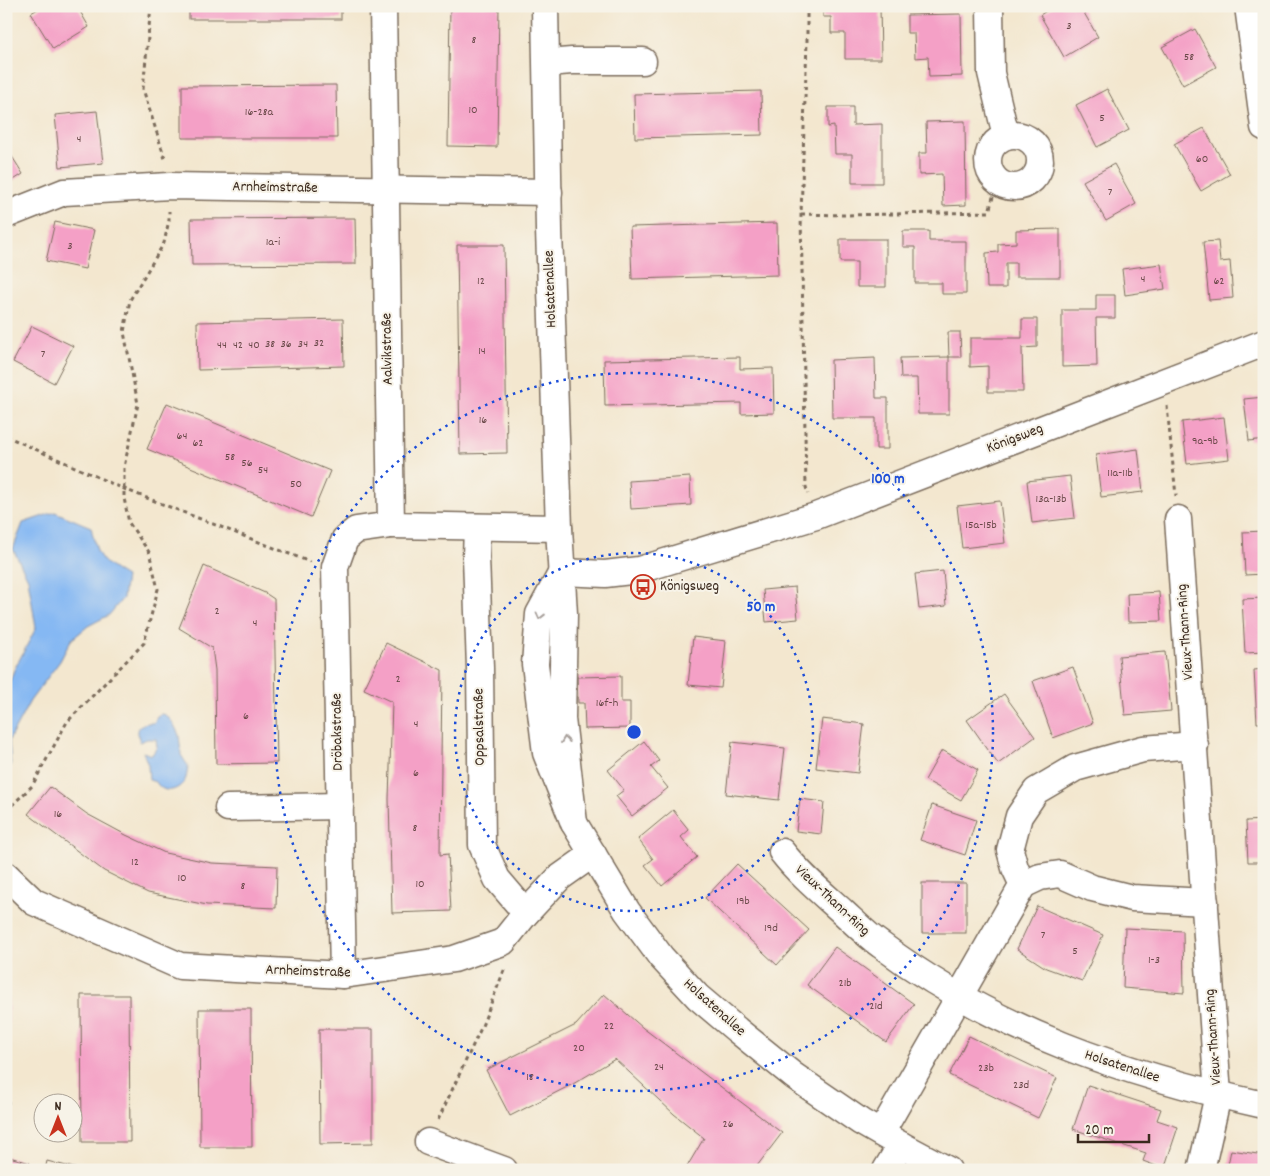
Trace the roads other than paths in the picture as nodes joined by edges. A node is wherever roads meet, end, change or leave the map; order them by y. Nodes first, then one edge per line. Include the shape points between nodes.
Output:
1 (383, 6) edge
2 (545, 6) edge
3 (990, 6) edge
4 (1248, 6) edge
5 (643, 61) dead end
6 (546, 63) junction
7 (1264, 127) edge
8 (1006, 136) junction
9 (386, 190) junction
10 (549, 192) junction
11 (6, 215) edge
12 (1264, 343) edge
13 (1178, 519) road end
14 (391, 524) junction
15 (477, 526) junction
16 (559, 528) junction
17 (562, 572) junction
18 (1195, 745) junction
19 (340, 806) junction
20 (228, 808) dead end
21 (782, 852) dead end
22 (593, 854) junction
23 (6, 875) edge
24 (1023, 885) junction
25 (1204, 902) junction
26 (526, 914) junction
27 (343, 975) junction
28 (960, 997) junction
29 (1218, 1095) junction
30 (1264, 1105) edge
31 (891, 1140) junction
32 (428, 1142) road end
33 (504, 1170) edge
34 (886, 1170) edge
35 (948, 1170) edge
36 (1201, 1170) edge

1 - 9 street, Aalvikstraße
2 - 6 street, Holsatenallee
3 - 8 street via 991,73
4 - 7 street
5 - 6 street
6 - 10 street, Holsatenallee
8 - 8 street via 1024,136 1032,141 1040,157 1036,175 1030,182 1014,188 997,182 988,168 987,160 993,145
9 - 10 street, Arnheimstraße
9 - 11 street, Arnheimstraße via 170,186 64,192
9 - 14 street, Aalvikstraße
10 - 16 street, Holsatenallee
12 - 17 street, Königsweg via 816,516 639,570 606,574
13 - 18 street, Vieux-Thann-Ring
14 - 15 street
14 - 19 street, Dröbakstraße via 356,530 345,538 335,567
15 - 16 street
15 - 26 street, Oppsalstraße via 482,845 497,879
16 - 17 street, Holsatenallee
17 - 22 street, Holsatenallee via 562,719 574,823
18 - 24 street via 1143,749 1075,768 1036,791 1020,816 1010,850
18 - 25 street, Vieux-Thann-Ring
19 - 20 street
19 - 27 street, Dröbakstraße
21 - 28 street, Vieux-Thann-Ring via 796,870 880,945
22 - 26 street, Arnheimstraße via 559,878
22 - 31 street, Holsatenallee via 627,911 661,957 698,996 794,1076
23 - 27 street, Arnheimstraße via 34,902 180,966
24 - 25 street via 1040,877 1060,874 1092,888 1132,898
24 - 28 street
25 - 29 street, Vieux-Thann-Ring
26 - 27 street, Arnheimstraße via 503,942 454,959
28 - 29 street, Holsatenallee via 1080,1053
28 - 31 street
29 - 30 street, Holsatenallee
29 - 36 street, Vieux-Thann-Ring
31 - 34 street
31 - 35 street, Holsatenallee
32 - 33 street

